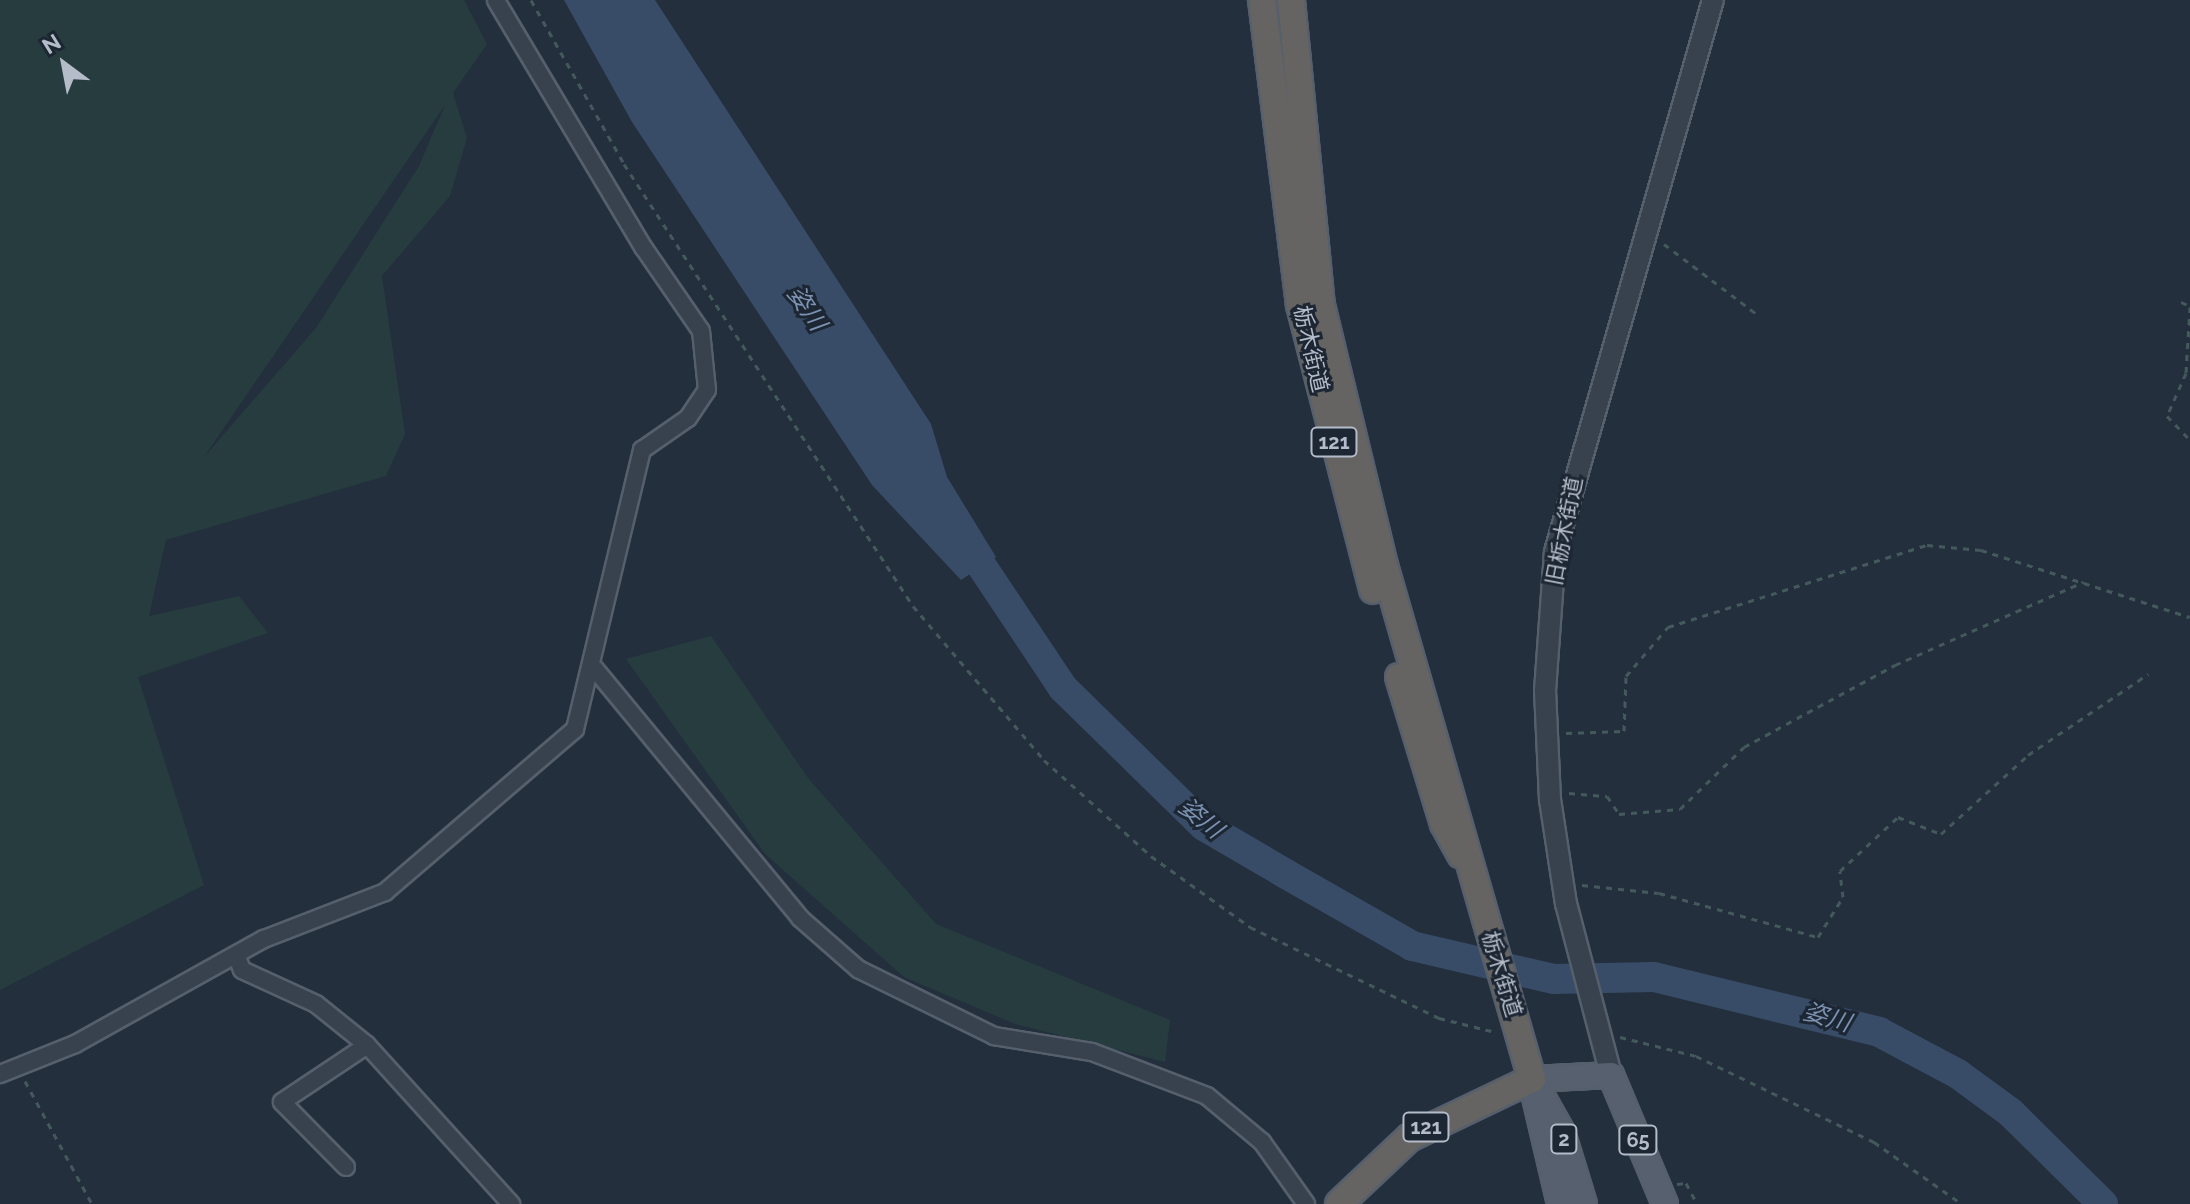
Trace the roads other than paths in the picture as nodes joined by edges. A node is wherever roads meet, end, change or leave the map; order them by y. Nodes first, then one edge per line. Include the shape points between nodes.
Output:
1 (496, 0) edge
2 (1262, 0) edge
3 (1291, 0) edge
4 (1713, 0) edge
5 (595, 669) junction
6 (1469, 869) junction
7 (236, 955) junction
8 (367, 1045) junction
9 (0, 1074) edge
10 (1611, 1075) junction
11 (1532, 1079) junction
12 (346, 1167) dead end
13 (511, 1204) edge
14 (1306, 1204) edge
15 (1339, 1204) edge
16 (1560, 1204) edge
17 (1584, 1204) edge
18 (1665, 1204) edge

1 - 5 street via 643,247 701,331 707,390 688,418 642,450
2 - 6 highway, 栃木街道 / 121 via 1300,305 1367,569 1444,824
3 - 6 highway, 栃木街道 / 121 via 1321,305 1384,565 1463,823
4 - 10 street, 旧栃木街道 via 1555,552 1546,733 1550,800 1566,904
5 - 7 street via 575,729 560,748 453,840 385,892
5 - 14 street via 800,918 858,969 994,1036 1092,1052 1207,1096 1262,1142
6 - 11 highway, 栃木街道 / 121
7 - 8 street via 242,970 316,1004
7 - 9 street via 20,1071
8 - 12 street via 282,1102
8 - 13 street
10 - 11 main road
10 - 18 main road, 65
11 - 15 highway, 121 via 1445,1114 1371,1167
11 - 16 main road, 2 via 1541,1145
11 - 17 main road, 2 via 1562,1132

